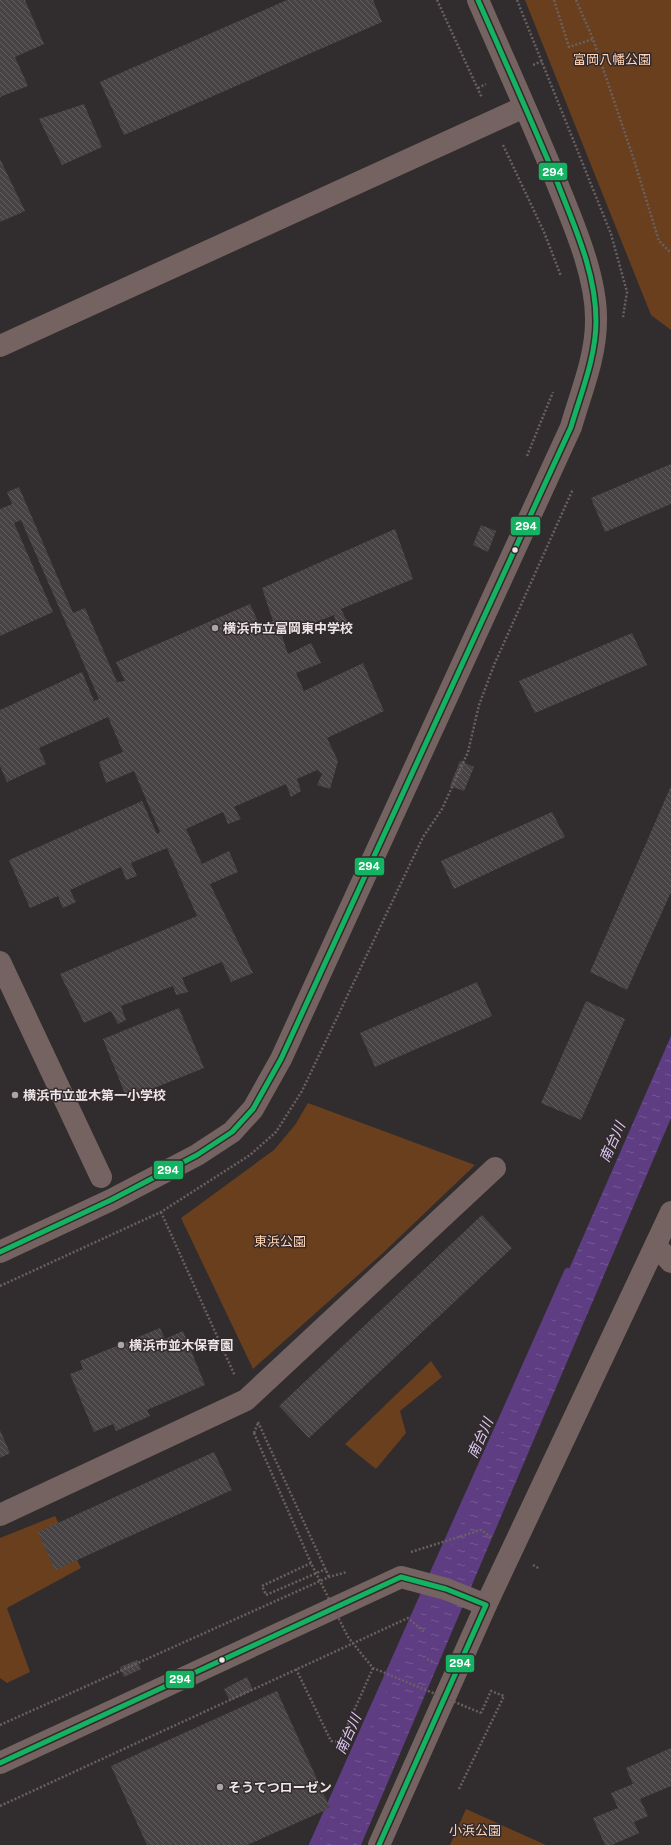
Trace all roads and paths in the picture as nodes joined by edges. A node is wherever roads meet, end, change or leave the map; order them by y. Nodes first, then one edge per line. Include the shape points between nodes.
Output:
1 (437, 0) edge
2 (478, 0) edge
3 (516, 0) edge
4 (554, 0) edge
5 (576, 0) edge
6 (520, 7) dead end
7 (593, 39) junction
8 (524, 107) junction
9 (483, 126) junction
10 (671, 253) edge
11 (563, 280) dead end
12 (0, 346) edge
13 (554, 389) dead end
14 (525, 462) dead end
15 (0, 962) edge
16 (495, 1168) dead end
17 (101, 1177) dead end
18 (671, 1212) edge
19 (656, 1246) junction
20 (0, 1252) edge
21 (671, 1262) edge
22 (258, 1422) dead end
23 (0, 1515) edge
24 (481, 1530) dead end
25 (405, 1554) dead end
26 (311, 1563) junction
27 (326, 1569) dead end
28 (352, 1570) dead end
29 (486, 1605) junction
30 (425, 1633) dead end
31 (373, 1668) junction
32 (296, 1670) junction
33 (0, 1725) edge
34 (0, 1764) edge
35 (459, 1790) dead end
36 (0, 1806) edge
37 (379, 1845) edge

1 - 9 path via 482,98 478,113
2 - 8 street
3 - 6 path
4 - 7 path via 569,47
5 - 7 path
7 - 10 path via 659,241
8 - 9 street
8 - 20 street via 566,204 580,242 595,298 596,328 593,354 571,427 281,1059 253,1108 232,1132 197,1155 111,1200
9 - 11 path via 488,133 499,137 506,150
9 - 12 street
13 - 14 path
15 - 17 street
16 - 23 street via 246,1400
18 - 19 street
19 - 21 street
19 - 29 street
22 - 26 path, bridge via 254,1433
24 - 25 path
26 - 27 path via 262,1586 266,1595
26 - 31 path, bridge via 348,1637
28 - 33 path via 329,1577
29 - 34 street via 446,1589 401,1577
29 - 37 street
30 - 32 path via 408,1618
31 - 32 path via 340,1742 331,1741
31 - 35 path, bridge via 482,1713 491,1691 504,1696
32 - 36 path

